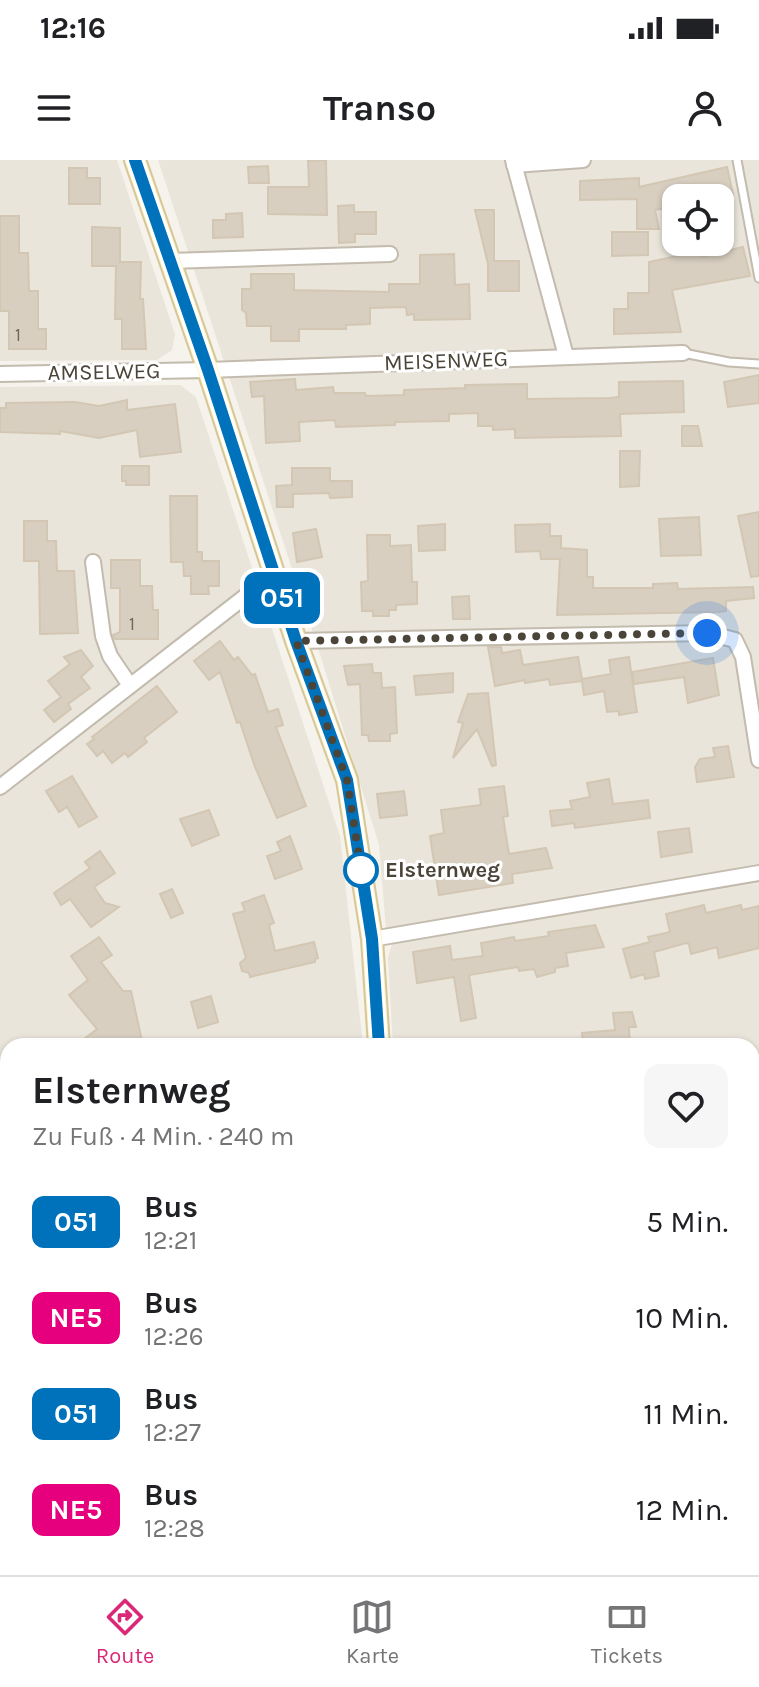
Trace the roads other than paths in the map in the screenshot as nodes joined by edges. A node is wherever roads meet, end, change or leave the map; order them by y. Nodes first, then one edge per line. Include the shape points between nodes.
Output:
1 (135, 160) edge
2 (583, 160) edge
3 (737, 160) edge
4 (513, 162) edge
5 (390, 254) dead end
6 (170, 261) junction
7 (759, 278) edge
8 (683, 353) joint
9 (566, 356) junction
10 (759, 364) edge
11 (208, 370) junction
12 (0, 374) edge
13 (93, 562) dead end
14 (274, 574) junction
15 (296, 641) junction
16 (129, 684) junction
17 (759, 760) edge
18 (0, 787) edge
19 (759, 873) edge
20 (372, 939) junction
21 (378, 1038) edge

1 - 6 street
2 - 4 street
3 - 7 lane
4 - 9 street
5 - 6 street
6 - 11 street
8 - 9 street, MEISENWEG
8 - 10 lane
9 - 11 street, MEISENWEG
11 - 12 street, AMSELWEG
11 - 14 street
13 - 16 street via 103,636
14 - 15 street
14 - 16 street
15 - 17 street via 707,633 735,640 743,657
15 - 20 street via 347,780
16 - 18 street
19 - 20 street
20 - 21 street

